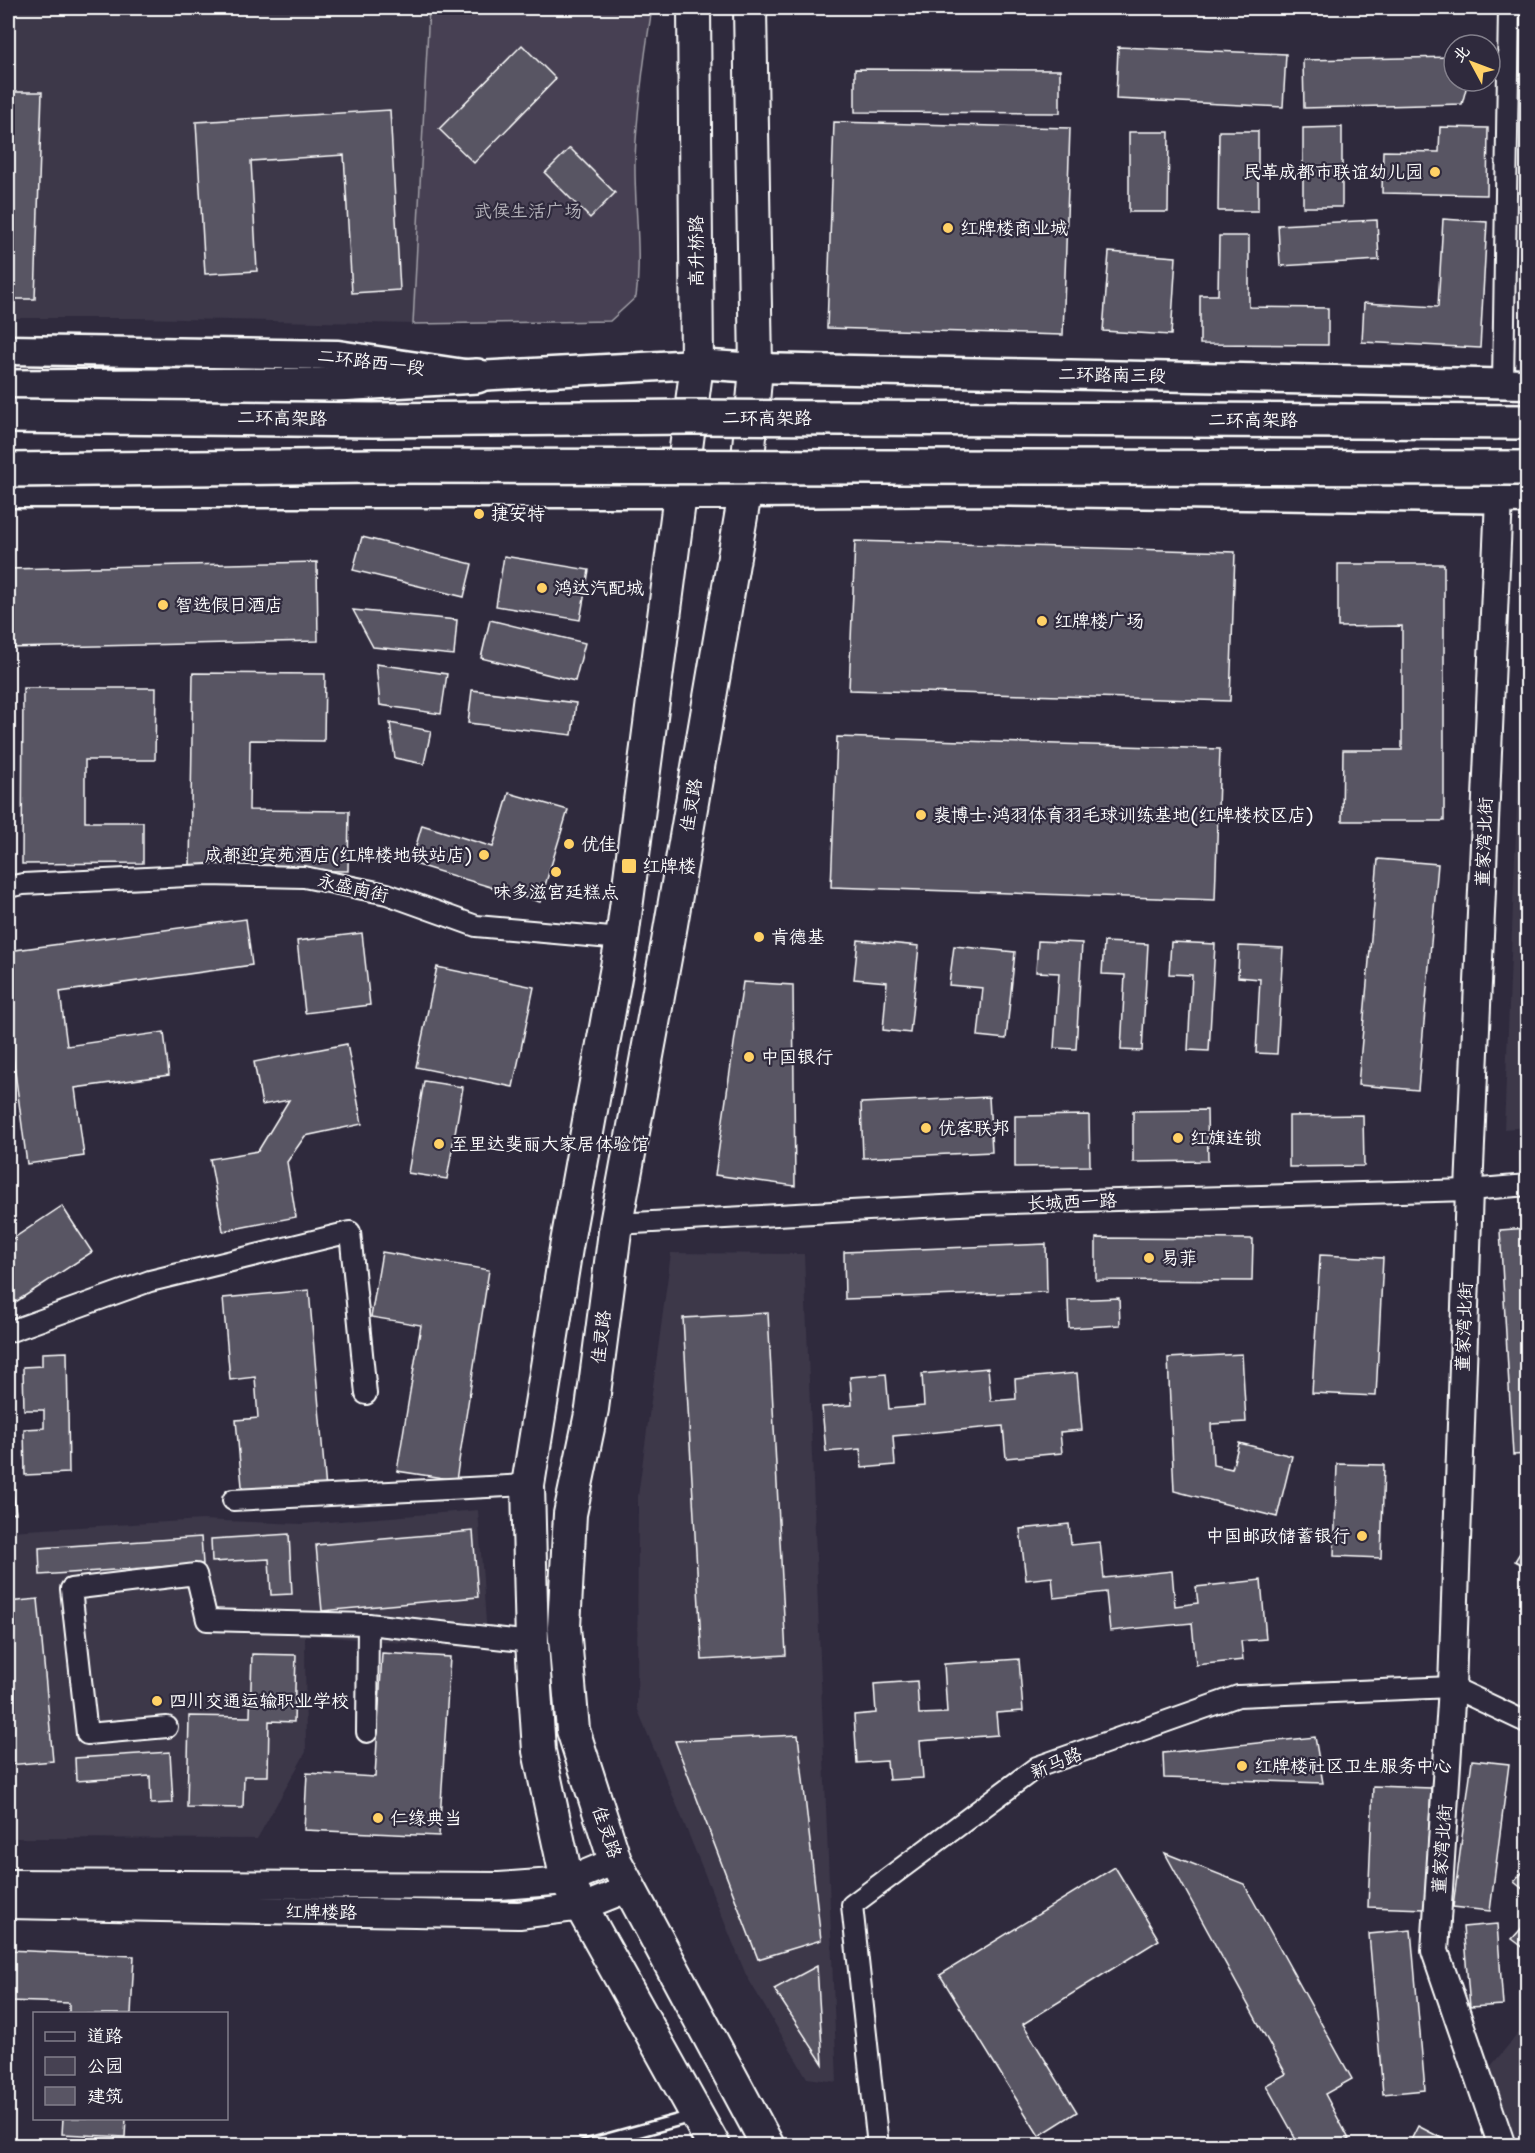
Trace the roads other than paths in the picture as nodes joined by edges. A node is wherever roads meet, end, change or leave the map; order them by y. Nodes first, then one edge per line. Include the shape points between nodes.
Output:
1 (694, 8) edge
2 (750, 8) edge
3 (1509, 8) edge
4 (8, 350) edge
5 (697, 364) junction
6 (756, 368) junction
7 (477, 376) junction
8 (1515, 383) edge
9 (8, 387) edge
10 (8, 416) edge
11 (1527, 422) edge
12 (1527, 468) edge
13 (8, 470) edge
14 (680, 493) junction
15 (745, 493) junction
16 (8, 494) edge
17 (1499, 498) junction
18 (1527, 499) edge
19 (8, 887) edge
20 (622, 939) junction
21 (1527, 1185) edge
22 (1469, 1190) junction
23 (616, 1224) junction
24 (8, 1332) edge
25 (366, 1394) dead end
26 (528, 1485) junction
27 (233, 1500) dead end
28 (368, 1624) junction
29 (532, 1641) junction
30 (1452, 1687) junction
31 (1527, 1723) edge
32 (167, 1727) dead end
33 (367, 1732) dead end
34 (622, 1874) junction
35 (8, 1883) edge
36 (574, 1894) junction
37 (8, 1905) edge
38 (696, 2115) junction
39 (584, 2145) edge
40 (714, 2145) edge
41 (768, 2145) edge
42 (878, 2145) edge
43 (1502, 2145) edge

1 - 5 main road, 高升桥路
2 - 6 main road
3 - 8 street
4 - 7 main road, 二环路西一段 via 338,355
5 - 6 main road, 二环路南三段
5 - 7 main road, 二环路西一段
5 - 14 main road, 高升桥路
6 - 8 main road, 二环路南三段
6 - 15 main road
7 - 9 highway via 321,385
10 - 11 highway, 二环高架路, bridge
12 - 13 highway, bridge via 375,466
14 - 15 main road
14 - 16 main road
14 - 20 main road
15 - 17 main road via 977,491
15 - 23 main road, 佳灵路
17 - 18 main road
17 - 22 street, 董家湾北街
19 - 20 street, 永盛南街 via 208,875 304,877 387,894 476,926
20 - 26 main road
21 - 22 street, 长城西一路
22 - 23 street, 长城西一路 via 978,1204
22 - 30 street, 董家湾北街
23 - 34 main road, 佳灵路 via 592,1408 570,1514 564,1627 573,1730
24 - 25 street via 150,1281 350,1232
26 - 27 street
26 - 29 main road
28 - 29 street
28 - 32 street via 207,1620 196,1574 71,1589 87,1734
28 - 33 street
29 - 36 main road via 539,1751
30 - 31 street, 新马路
30 - 42 street, 新马路 via 1238,1696 1037,1767 852,1905
30 - 43 street, 董家湾北街 via 1435,1951
34 - 36 street, 红牌楼路
34 - 41 main road, 佳灵路
35 - 36 street, 红牌楼路 via 499,1886
36 - 37 street, 红牌楼路 via 519,1916
36 - 38 main road
38 - 39 lane
38 - 40 main road

